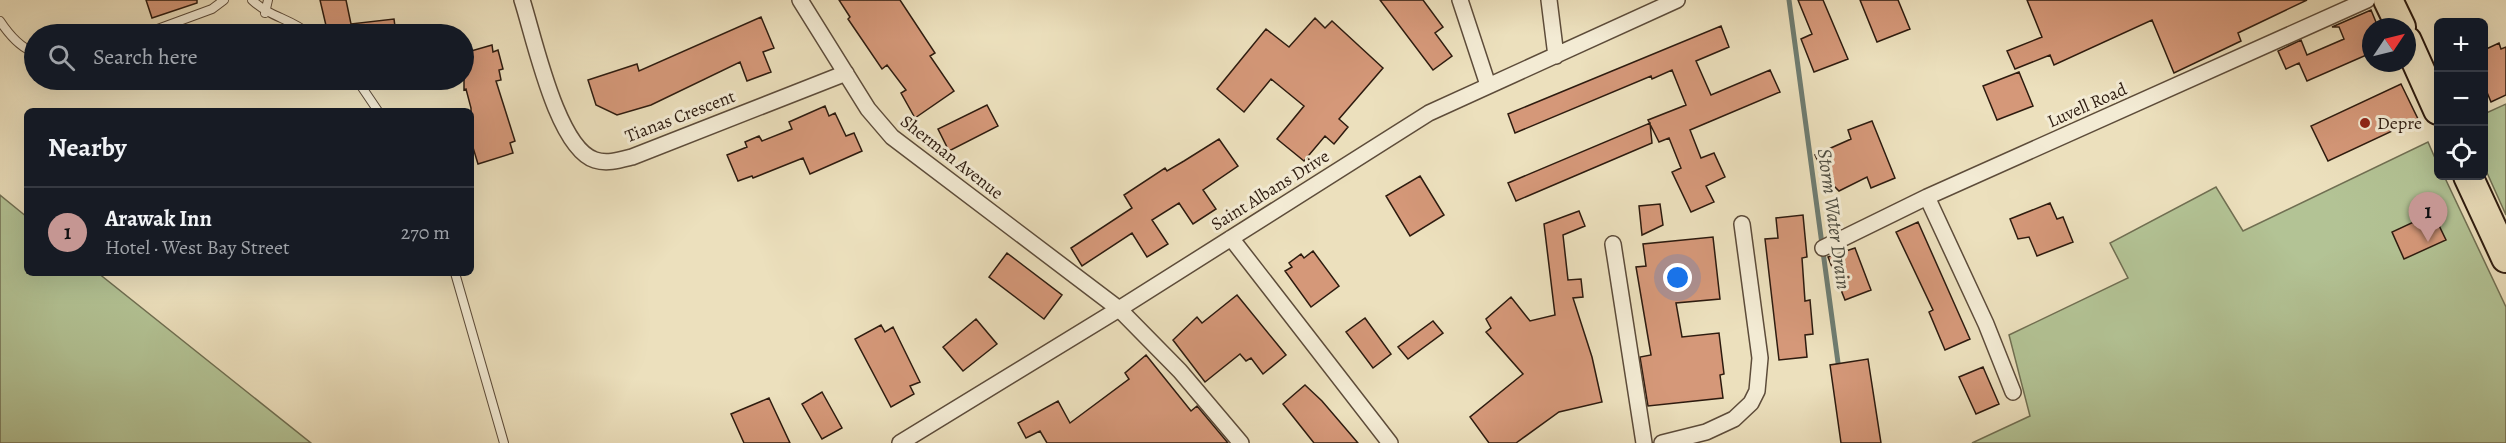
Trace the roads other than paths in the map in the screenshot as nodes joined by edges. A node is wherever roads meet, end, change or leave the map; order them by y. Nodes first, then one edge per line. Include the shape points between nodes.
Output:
1 (225, 0) edge
2 (252, 0) edge
3 (268, 0) edge
4 (522, 0) edge
5 (800, 0) edge
6 (1460, 0) edge
7 (1549, 0) edge
8 (1677, 0) edge
9 (2367, 0) edge
10 (2388, 0) edge
11 (265, 13) junction
12 (2397, 18) edge
13 (0, 21) edge
14 (171, 24) edge
15 (295, 24) edge
16 (24, 47) edge
17 (1556, 56) junction
18 (2416, 60) edge
19 (846, 72) junction
20 (1488, 86) junction
21 (364, 90) edge
22 (2434, 99) edge
23 (376, 108) edge
24 (2470, 180) edge
25 (1927, 197) junction
26 (1742, 224) dead end
27 (1231, 238) junction
28 (1613, 244) dead end
29 (1823, 248) dead end
30 (2506, 258) edge
31 (456, 276) edge
32 (1119, 309) junction
33 (2013, 392) dead end
34 (504, 443) edge
35 (900, 443) edge
36 (1241, 443) edge
37 (1390, 443) edge
38 (1644, 443) edge
39 (1662, 443) edge

1 - 14 lane
2 - 11 lane
3 - 11 lane
4 - 19 street, Tianas Crescent via 559,118 580,152 596,160 613,162 632,157
5 - 19 street, Sherman Avenue
6 - 20 street
7 - 17 street
8 - 17 street, Saint Albans Drive
9 - 25 street, Luvell Road
10 - 12 highway
11 - 15 lane
13 - 16 lane
17 - 20 street, Saint Albans Drive
18 - 22 highway
19 - 32 street, Sherman Avenue via 868,109 892,136
20 - 27 street, Saint Albans Drive via 1429,112
21 - 23 lane
24 - 30 highway
25 - 29 street, Luvell Road
25 - 33 street
26 - 39 street via 1760,358 1757,391 1744,411 1727,423
27 - 32 street, Saint Albans Drive
27 - 37 street
28 - 38 street
31 - 34 lane
32 - 35 street, Saint Albans Drive
32 - 36 street, Sherman Avenue via 1180,371

